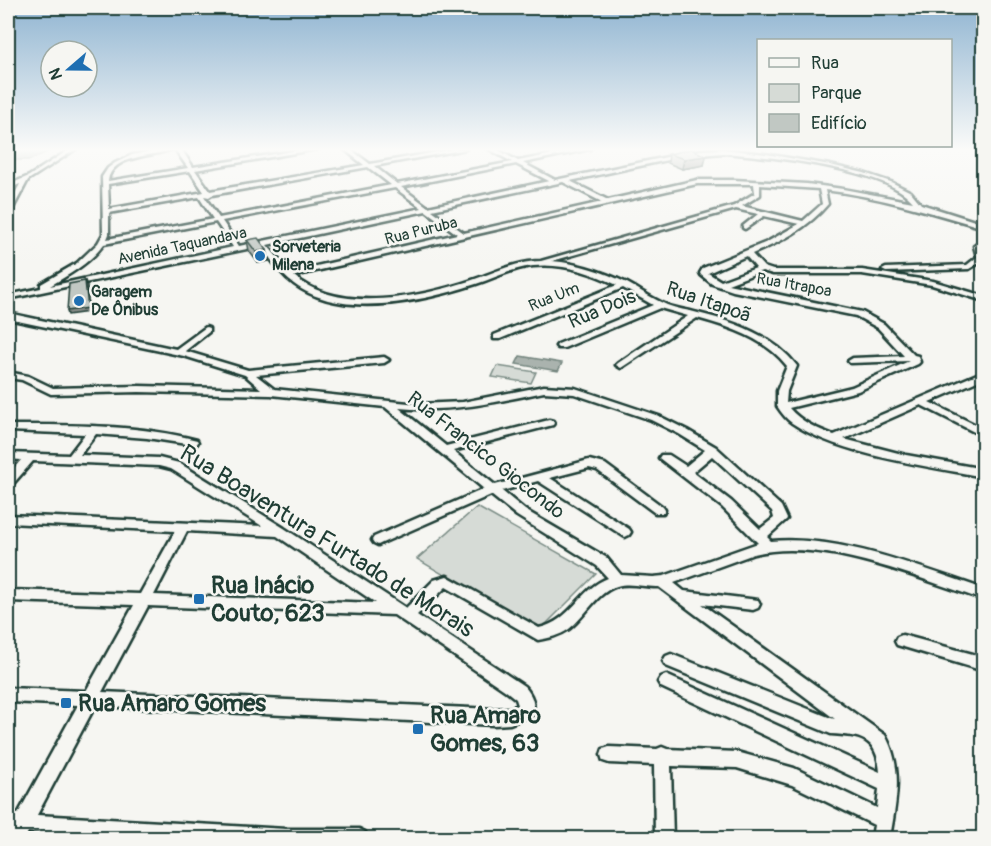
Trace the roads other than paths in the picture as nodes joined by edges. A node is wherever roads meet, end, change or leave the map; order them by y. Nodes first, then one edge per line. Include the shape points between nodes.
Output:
1 (21, 188) edge
2 (105, 188) edge
3 (202, 188) edge
4 (241, 188) edge
5 (383, 188) edge
6 (399, 188) edge
7 (524, 188) edge
8 (581, 188) edge
9 (663, 188) edge
10 (757, 188) edge
11 (822, 188) edge
12 (826, 188) edge
13 (899, 188) edge
14 (205, 195) junction
15 (605, 201) junction
16 (918, 204) junction
17 (736, 207) junction
18 (427, 209) junction
19 (107, 211) junction
20 (8, 212) edge
21 (762, 214) junction
22 (219, 220) junction
23 (803, 223) junction
24 (984, 226) edge
25 (745, 227) dead end
26 (462, 235) junction
27 (984, 241) edge
28 (104, 242) junction
29 (262, 243) junction
30 (237, 248) junction
31 (748, 254) junction
32 (535, 263) junction
33 (984, 266) edge
34 (969, 267) junction
35 (761, 269) junction
36 (862, 272) junction
37 (288, 275) junction
38 (721, 284) junction
39 (624, 285) junction
40 (36, 291) junction
41 (8, 297) edge
42 (984, 299) edge
43 (658, 306) junction
44 (696, 315) junction
45 (8, 316) edge
46 (206, 330) dead end
47 (497, 336) dead end
48 (561, 346) dead end
49 (178, 352) junction
50 (915, 358) junction
51 (384, 360) dead end
52 (853, 361) dead end
53 (621, 365) dead end
54 (248, 373) junction
55 (984, 374) edge
56 (8, 375) edge
57 (271, 392) junction
58 (922, 402) junction
59 (387, 403) junction
60 (783, 407) junction
61 (549, 423) dead end
62 (8, 428) edge
63 (93, 431) junction
64 (984, 434) edge
65 (833, 440) junction
66 (193, 442) dead end
67 (443, 450) junction
68 (712, 450) junction
69 (8, 456) edge
70 (30, 457) junction
71 (72, 458) junction
72 (664, 458) dead end
73 (686, 472) junction
74 (984, 473) edge
75 (540, 477) junction
76 (8, 482) edge
77 (491, 490) junction
78 (659, 510) dead end
79 (8, 519) edge
80 (184, 526) junction
81 (280, 531) junction
82 (625, 532) dead end
83 (378, 540) dead end
84 (763, 541) junction
85 (618, 580) junction
86 (662, 582) junction
87 (8, 595) edge
88 (680, 595) junction
89 (984, 595) edge
90 (145, 600) junction
91 (753, 604) dead end
92 (402, 612) junction
93 (902, 641) dead end
94 (671, 661) dead end
95 (984, 664) edge
96 (666, 682) dead end
97 (8, 695) edge
98 (91, 699) junction
99 (862, 728) junction
100 (609, 755) dead end
101 (662, 755) junction
102 (887, 784) junction
103 (883, 820) junction
104 (16, 828) edge
105 (359, 838) edge
106 (664, 838) edge
107 (880, 838) edge

1 - 20 street
2 - 19 street
3 - 14 street
4 - 14 street
5 - 22 street
6 - 18 street
7 - 18 street, Avenida Taquandava
8 - 15 street
9 - 15 street, Rua Puruba
10 - 17 street via 758,194
11 - 23 street via 825,204
12 - 16 street, Rua Puruba
13 - 16 street, Avenida Taquandava via 916,198
14 - 19 street
14 - 22 street
15 - 26 street, Rua Puruba
16 - 24 street, Rua Puruba
17 - 21 street
17 - 32 street
18 - 26 street
18 - 29 street, Avenida Taquandava
19 - 28 street
21 - 23 street
21 - 25 street
22 - 28 street
22 - 30 street
23 - 31 street
26 - 37 street, Rua Puruba
27 - 34 street via 978,246 981,258
28 - 40 street via 80,264
29 - 30 street, Avenida Taquandava
29 - 37 street, Rua Itapoã
30 - 40 street, Avenida Taquandava
31 - 35 street
31 - 38 street, Rua Itrapoa via 706,270 707,278
32 - 37 street, Rua Itapoã via 426,295 379,301 324,296
32 - 39 street, Rua Itapoã via 582,268
33 - 34 street
34 - 36 street
35 - 36 street via 782,273
35 - 38 street
36 - 42 street via 933,283
38 - 50 street, Rua Itrapoa via 859,314 881,326
39 - 43 street, Rua Itapoã
39 - 47 street, Rua Um
40 - 41 street, Avenida Taquandava
43 - 44 street, Rua Itapoã
43 - 48 street, Rua Dois
44 - 53 street
44 - 60 street, Rua Itapoã via 751,334 790,363 781,400
45 - 49 street
46 - 49 street
49 - 54 street
50 - 52 street
50 - 60 street via 913,364 855,389
51 - 54 street
54 - 57 street
55 - 58 street
56 - 57 street via 25,378 51,391
57 - 59 street
58 - 64 street
58 - 65 street
59 - 67 street, Rua Francico Giocondo
59 - 68 street via 463,405 562,389 656,418
60 - 65 street via 799,423
61 - 67 street
62 - 63 street
63 - 66 street via 171,436
63 - 71 street
65 - 74 street
67 - 77 street, Rua Francico Giocondo
68 - 73 street
68 - 84 street via 777,509 781,519
69 - 70 street, Rua Boaventura Furtado de Morais
70 - 71 street, Rua Boaventura Furtado de Morais
70 - 76 street
71 - 81 street, Rua Boaventura Furtado de Morais via 168,464
72 - 73 street
73 - 84 street via 748,523
75 - 77 street
75 - 78 street via 596,465
75 - 82 street
77 - 83 street
77 - 85 street, Rua Francico Giocondo via 534,522 602,562
79 - 80 street
80 - 81 street
80 - 90 street
81 - 92 street, Rua Boaventura Furtado de Morais
84 - 86 street
84 - 89 street via 831,550
85 - 86 street
85 - 92 street via 607,585 563,627 547,634 538,634 447,581
86 - 88 street
87 - 90 street
88 - 91 street
88 - 99 street
90 - 92 street
90 - 98 street
92 - 98 street, Rua Boaventura Furtado de Morais via 523,693 526,710 494,717
93 - 95 street
94 - 99 street via 831,726
96 - 102 street
97 - 98 street
98 - 104 street
99 - 102 street via 887,751
100 - 101 street
101 - 103 street via 737,760 766,768 808,782
101 - 106 street
102 - 103 street
103 - 107 street
104 - 105 street

